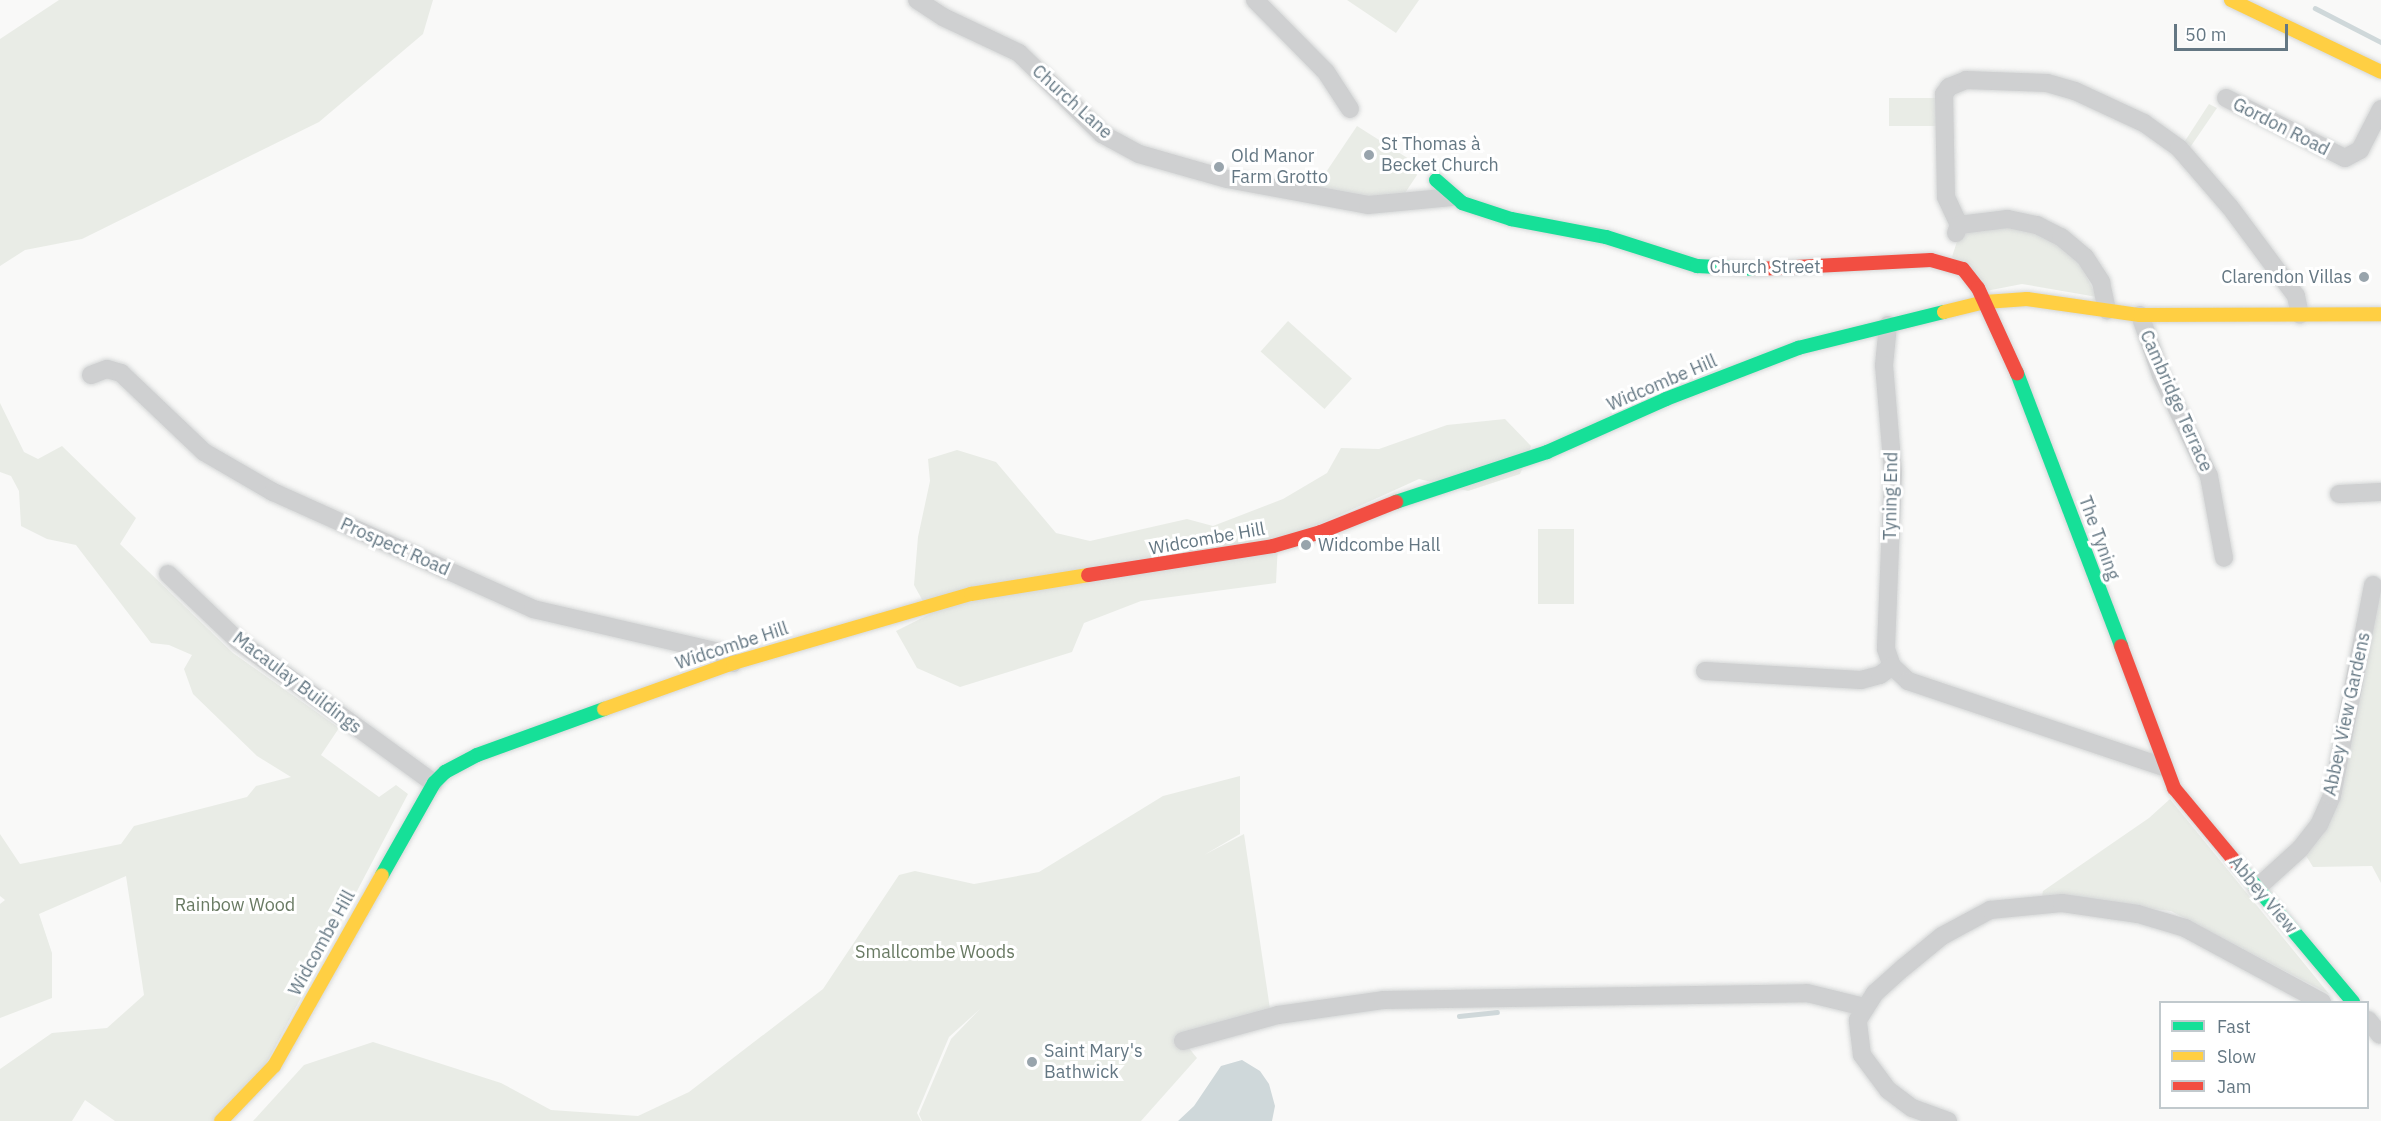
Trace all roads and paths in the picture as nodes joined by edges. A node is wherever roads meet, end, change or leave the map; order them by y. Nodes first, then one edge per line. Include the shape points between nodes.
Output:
1 (917, 0) edge
2 (1255, 0) edge
3 (2231, 0) edge
4 (2275, 0) edge
5 (2266, 16) junction
6 (2381, 72) edge
7 (2226, 98) dead end
8 (1350, 109) dead end
9 (2381, 109) edge
10 (1436, 180) dead end
11 (1452, 197) junction
12 (1985, 302) junction
13 (2107, 310) junction
14 (2381, 314) edge
15 (2140, 315) junction
16 (2300, 315) junction
17 (1888, 325) junction
18 (91, 375) dead end
19 (2381, 492) edge
20 (2339, 494) dead end
21 (2224, 558) dead end
22 (168, 573) dead end
23 (2373, 585) dead end
24 (733, 663) junction
25 (1892, 666) junction
26 (1704, 671) dead end
27 (2164, 767) junction
28 (434, 783) junction
29 (2174, 788) joint
30 (2257, 888) junction
31 (2320, 1001) edge
32 (2352, 1001) edge
33 (1864, 1007) junction
34 (2369, 1022) edge
35 (2381, 1035) edge
36 (1183, 1041) dead end
37 (221, 1121) edge
38 (1948, 1121) edge

1 - 11 street, Church Lane via 943,17 1019,53 1102,134 1140,154 1227,179 1368,205
2 - 8 street via 1326,72
3 - 5 street
4 - 5 street
5 - 6 street
7 - 9 street, Gordon Road via 2345,158 2360,150
10 - 11 street, Church Street
11 - 12 street, Church Street via 1511,219 1606,237 1697,266 1744,270 1931,260 1963,270
12 - 13 street, Widcombe Hill via 2027,299
12 - 17 street, Widcombe Hill
12 - 27 street, The Tyning via 2029,399
13 - 15 street, Widcombe Hill
13 - 16 street via 2101,282 2085,257 2061,237 2037,225 2008,219 1958,229 1946,197 1944,94 1949,87 1966,80 2048,83 2144,123 2179,147 2230,207 2296,296
14 - 16 street, Widcombe Hill
15 - 16 street, Widcombe Hill
15 - 21 street, Cambridge Terrace via 2161,375 2209,476
17 - 24 street, Widcombe Hill via 1798,348 1666,399 1548,452 1418,493 1312,535 1194,560 971,594
17 - 25 street, Tyning End via 1884,365 1893,473 1886,649
18 - 24 street, Prospect Road via 107,369 121,373 204,453 273,492 533,609 718,652
19 - 20 street
22 - 28 street, Macaulay Buildings via 237,640
23 - 30 street, Abbey View Gardens via 2332,796 2319,825 2306,841
24 - 28 street, Widcombe Hill via 477,755 445,772
25 - 26 street via 1880,675 1861,680
25 - 27 street via 1908,681
27 - 29 street, The Tyning
28 - 37 street, Widcombe Hill via 274,1066
29 - 30 street, Abbey View
30 - 32 street, Abbey View
31 - 33 street via 2185,928 2138,914 2062,903 2030,903 1990,910 1967,920 1903,968
33 - 36 street via 1807,993 1383,1000 1278,1015
33 - 38 street via 1858,1020 1862,1055 1888,1090 1912,1108
34 - 35 street

